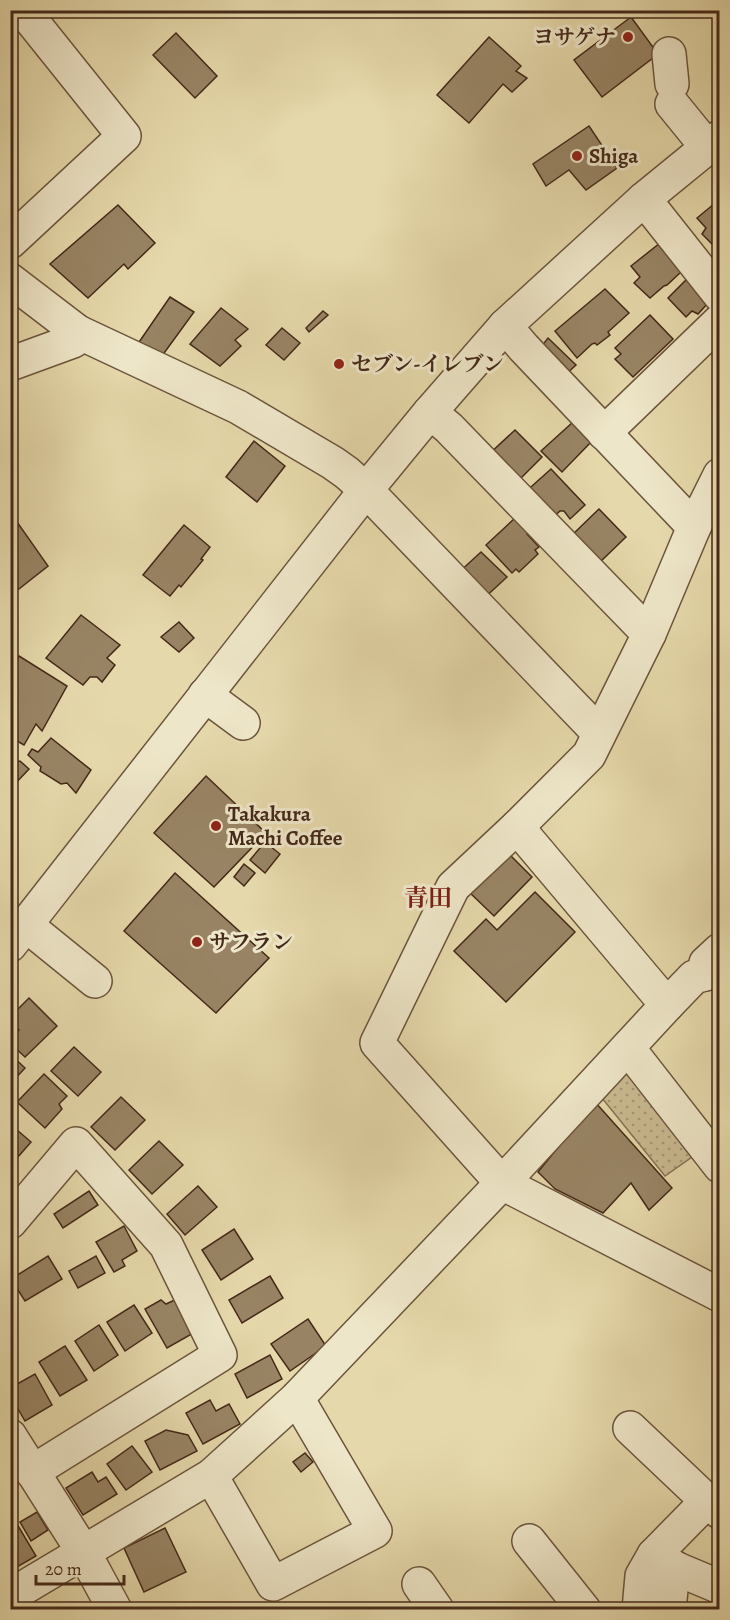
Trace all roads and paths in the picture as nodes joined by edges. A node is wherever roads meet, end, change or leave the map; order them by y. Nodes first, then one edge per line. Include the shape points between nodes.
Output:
1 (23, 10) edge
2 (671, 81) dead end
3 (713, 142) edge
4 (644, 199) junction
5 (10, 242) edge
6 (10, 280) edge
7 (720, 295) edge
8 (720, 321) edge
9 (505, 326) junction
10 (78, 332) junction
11 (10, 364) edge
12 (430, 412) junction
13 (604, 433) junction
14 (720, 475) edge
15 (366, 490) junction
16 (694, 528) junction
17 (649, 634) junction
18 (205, 695) junction
19 (243, 723) dead end
20 (599, 733) junction
21 (516, 827) junction
22 (18, 935) edge
23 (715, 971) edge
24 (94, 981) dead end
25 (667, 1005) junction
26 (628, 1048) junction
27 (720, 1166) edge
28 (502, 1183) junction
29 (10, 1222) edge
30 (720, 1295) edge
31 (297, 1398) junction
32 (630, 1428) dead end
33 (10, 1436) edge
34 (32, 1472) junction
35 (211, 1476) junction
36 (716, 1509) edge
37 (529, 1541) dead end
38 (84, 1553) junction
39 (665, 1562) junction
40 (720, 1587) edge
41 (10, 1596) edge
42 (115, 1610) edge
43 (584, 1610) edge
44 (639, 1610) edge
45 (669, 1610) edge

1 - 5 street via 124,136
2 - 3 street
3 - 4 street
4 - 7 street
4 - 9 street
6 - 10 street
8 - 13 street
9 - 12 street
9 - 13 street
10 - 11 street via 73,341
10 - 15 street via 238,407 333,464
12 - 15 street
12 - 17 street
13 - 16 street
14 - 16 street
15 - 18 street
15 - 20 street
16 - 17 street
17 - 20 street
18 - 19 street
18 - 22 street
20 - 21 street via 589,755
21 - 25 street
21 - 28 street via 453,887 377,1043
22 - 24 street
23 - 25 street via 694,977
25 - 26 street
26 - 27 street
26 - 28 street
28 - 30 street
28 - 31 street
29 - 34 street via 76,1144 166,1245 220,1355
31 - 35 street
31 - 35 street via 375,1531 273,1584
32 - 36 street
33 - 34 street
34 - 38 street
35 - 38 street
36 - 39 street
37 - 43 street
38 - 41 street
38 - 42 street
39 - 40 street
39 - 44 street via 642,1576
39 - 45 street via 672,1579

